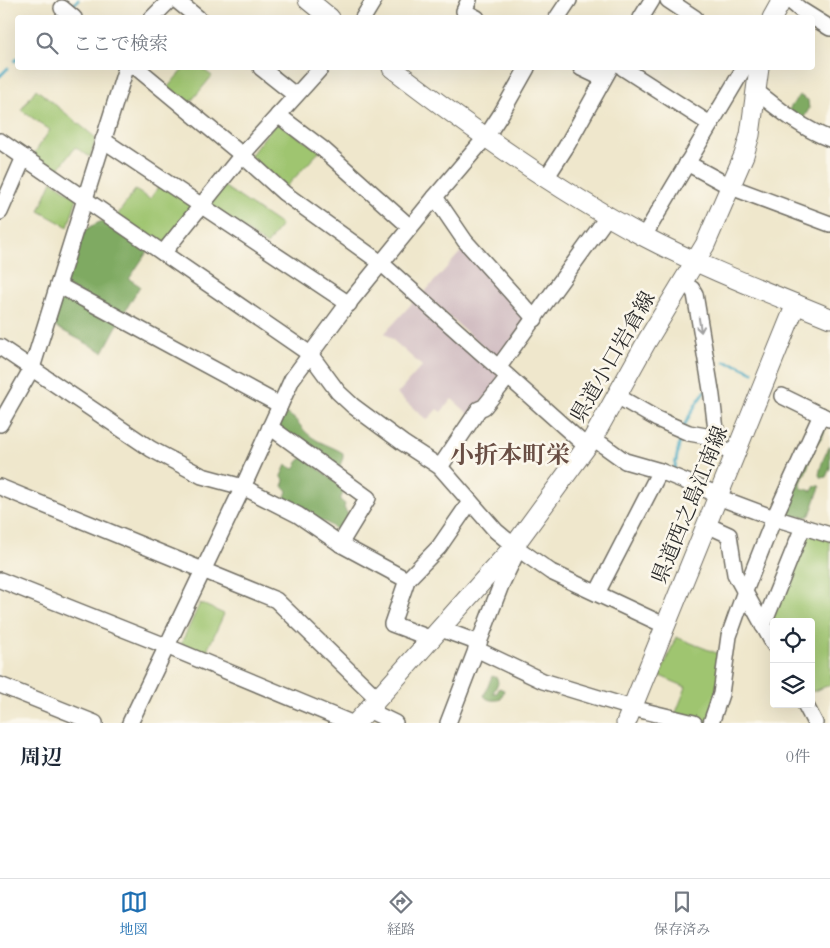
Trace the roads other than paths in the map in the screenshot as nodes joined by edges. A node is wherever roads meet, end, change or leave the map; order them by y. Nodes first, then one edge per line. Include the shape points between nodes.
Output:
1 (170, 0) edge
2 (176, 0) edge
3 (374, 0) edge
4 (469, 0) edge
5 (569, 0) edge
6 (652, 0) edge
7 (668, 0) edge
8 (782, 0) edge
9 (789, 0) edge
10 (314, 2) edge
11 (155, 15) edge
12 (194, 15) edge
13 (327, 15) edge
14 (365, 15) edge
15 (471, 15) edge
16 (559, 15) edge
17 (643, 15) edge
18 (690, 15) edge
19 (774, 15) edge
20 (809, 15) edge
21 (815, 19) edge
22 (830, 28) edge
23 (125, 70) edge
24 (138, 70) edge
25 (264, 70) edge
26 (319, 70) edge
27 (395, 70) edge
28 (526, 70) edge
29 (591, 70) edge
30 (626, 70) edge
31 (743, 70) edge
32 (759, 70) edge
33 (606, 73) edge
34 (756, 91) junction
35 (295, 95) junction
36 (278, 115) junction
37 (710, 124) junction
38 (486, 137) junction
39 (830, 139) edge
40 (103, 140) junction
41 (0, 141) edge
42 (242, 155) junction
43 (24, 157) junction
44 (687, 163) junction
45 (546, 178) junction
46 (731, 187) junction
47 (435, 197) junction
48 (84, 199) junction
49 (201, 206) junction
50 (0, 212) edge
51 (608, 216) junction
52 (830, 224) edge
53 (410, 227) junction
54 (644, 236) junction
55 (163, 253) junction
56 (696, 262) junction
57 (381, 263) junction
58 (682, 283) junction
59 (58, 285) junction
60 (349, 304) junction
61 (796, 304) junction
62 (830, 318) edge
63 (535, 319) junction
64 (0, 347) edge
65 (310, 354) junction
66 (32, 368) junction
67 (503, 372) junction
68 (617, 396) junction
69 (782, 396) dead end
70 (280, 404) junction
71 (825, 417) edge
72 (0, 424) edge
73 (270, 427) junction
74 (717, 438) junction
75 (590, 442) junction
76 (736, 454) junction
77 (440, 467) junction
78 (660, 471) junction
79 (243, 486) junction
80 (0, 487) edge
81 (718, 496) junction
82 (470, 502) junction
83 (774, 518) junction
84 (706, 525) junction
85 (803, 527) junction
86 (830, 535) edge
87 (340, 544) junction
88 (514, 546) junction
89 (203, 570) junction
90 (0, 580) edge
91 (406, 580) junction
92 (745, 591) junction
93 (597, 593) junction
94 (666, 626) junction
95 (764, 626) junction
96 (436, 634) junction
97 (770, 637) edge
98 (166, 646) junction
99 (477, 646) junction
100 (0, 685) edge
101 (807, 708) edge
102 (367, 711) edge
103 (629, 715) edge
104 (95, 723) edge
105 (130, 723) edge
106 (351, 723) edge
107 (395, 723) edge
108 (448, 723) edge
109 (694, 723) edge
110 (711, 723) edge
111 (815, 723) edge

1 - 11 street
2 - 12 street
3 - 14 street
4 - 15 street via 464,11
5 - 16 street
6 - 17 street
7 - 18 street
8 - 19 main road
9 - 20 street
10 - 13 main road
21 - 22 street
23 - 40 street
24 - 42 street
25 - 35 street
26 - 35 street
27 - 38 main road
28 - 38 street
29 - 33 street
30 - 37 street
31 - 37 street
32 - 34 main road, 県道小口岩倉線
33 - 45 street
34 - 39 street via 801,126
34 - 46 main road, 県道小口岩倉線 via 750,135
35 - 36 street
36 - 42 street
36 - 53 street via 324,150
37 - 44 street
38 - 45 main road
38 - 47 street
40 - 48 street
40 - 49 street
41 - 43 street
42 - 49 street
42 - 57 street via 284,193
43 - 48 street
43 - 50 street
44 - 46 street
44 - 54 street
45 - 51 main road
46 - 52 street
46 - 56 main road, 県道小口岩倉線
47 - 53 street
47 - 63 street via 465,241
48 - 55 street
48 - 59 street
49 - 55 street
49 - 60 street
51 - 54 main road
51 - 63 street
53 - 57 street
54 - 56 main road
55 - 65 street
56 - 58 main road, 県道小口岩倉線
56 - 61 main road
57 - 60 street
57 - 67 street
58 - 68 main road, 県道小口岩倉線
58 -> 74 street via 695,294
59 - 66 street
59 - 70 street
60 - 65 street
61 - 62 main road
61 - 76 main road, 県道西之島江南線
63 - 67 street
64 - 66 street
65 - 70 street via 292,379
65 - 77 street via 338,392 353,406
66 - 72 street
66 - 79 street via 152,449 202,476
67 - 75 street
67 - 77 street via 484,407
68 - 74 street via 689,433
68 - 75 main road, 県道小口岩倉線
69 - 71 street
70 - 73 street
71 - 83 street
73 - 79 street
73 - 87 street via 368,498
74 - 76 street via 718,447
75 - 78 street via 625,461
75 - 88 main road, 県道小口岩倉線
76 - 81 main road, 県道西之島江南線
77 - 82 street
78 - 81 street
78 - 93 street
79 - 87 street via 298,515
79 - 89 street
80 - 89 street
81 - 83 street
81 - 84 main road, 県道西之島江南線
82 - 88 street
82 - 91 street via 439,547
83 - 85 street
83 - 92 street
84 - 92 street via 729,535 736,574
84 - 94 main road, 県道西之島江南線
85 - 86 street
85 - 95 street
87 - 91 street
88 - 93 street via 551,572
88 - 96 main road, 県道小口岩倉線
88 - 99 street via 515,556
89 - 98 street
89 - 102 street via 276,600
90 - 98 street
91 - 96 street via 392,624
92 - 95 street
92 - 110 street via 729,636 721,694
93 - 94 street
94 - 103 main road, 県道西之島江南線
95 - 97 street
96 - 99 street
96 - 102 main road, 県道小口岩倉線
98 - 105 street
98 - 106 street
99 - 103 street via 543,681
99 - 108 street
100 - 104 street
101 - 111 street
102 - 107 street
103 - 109 street

